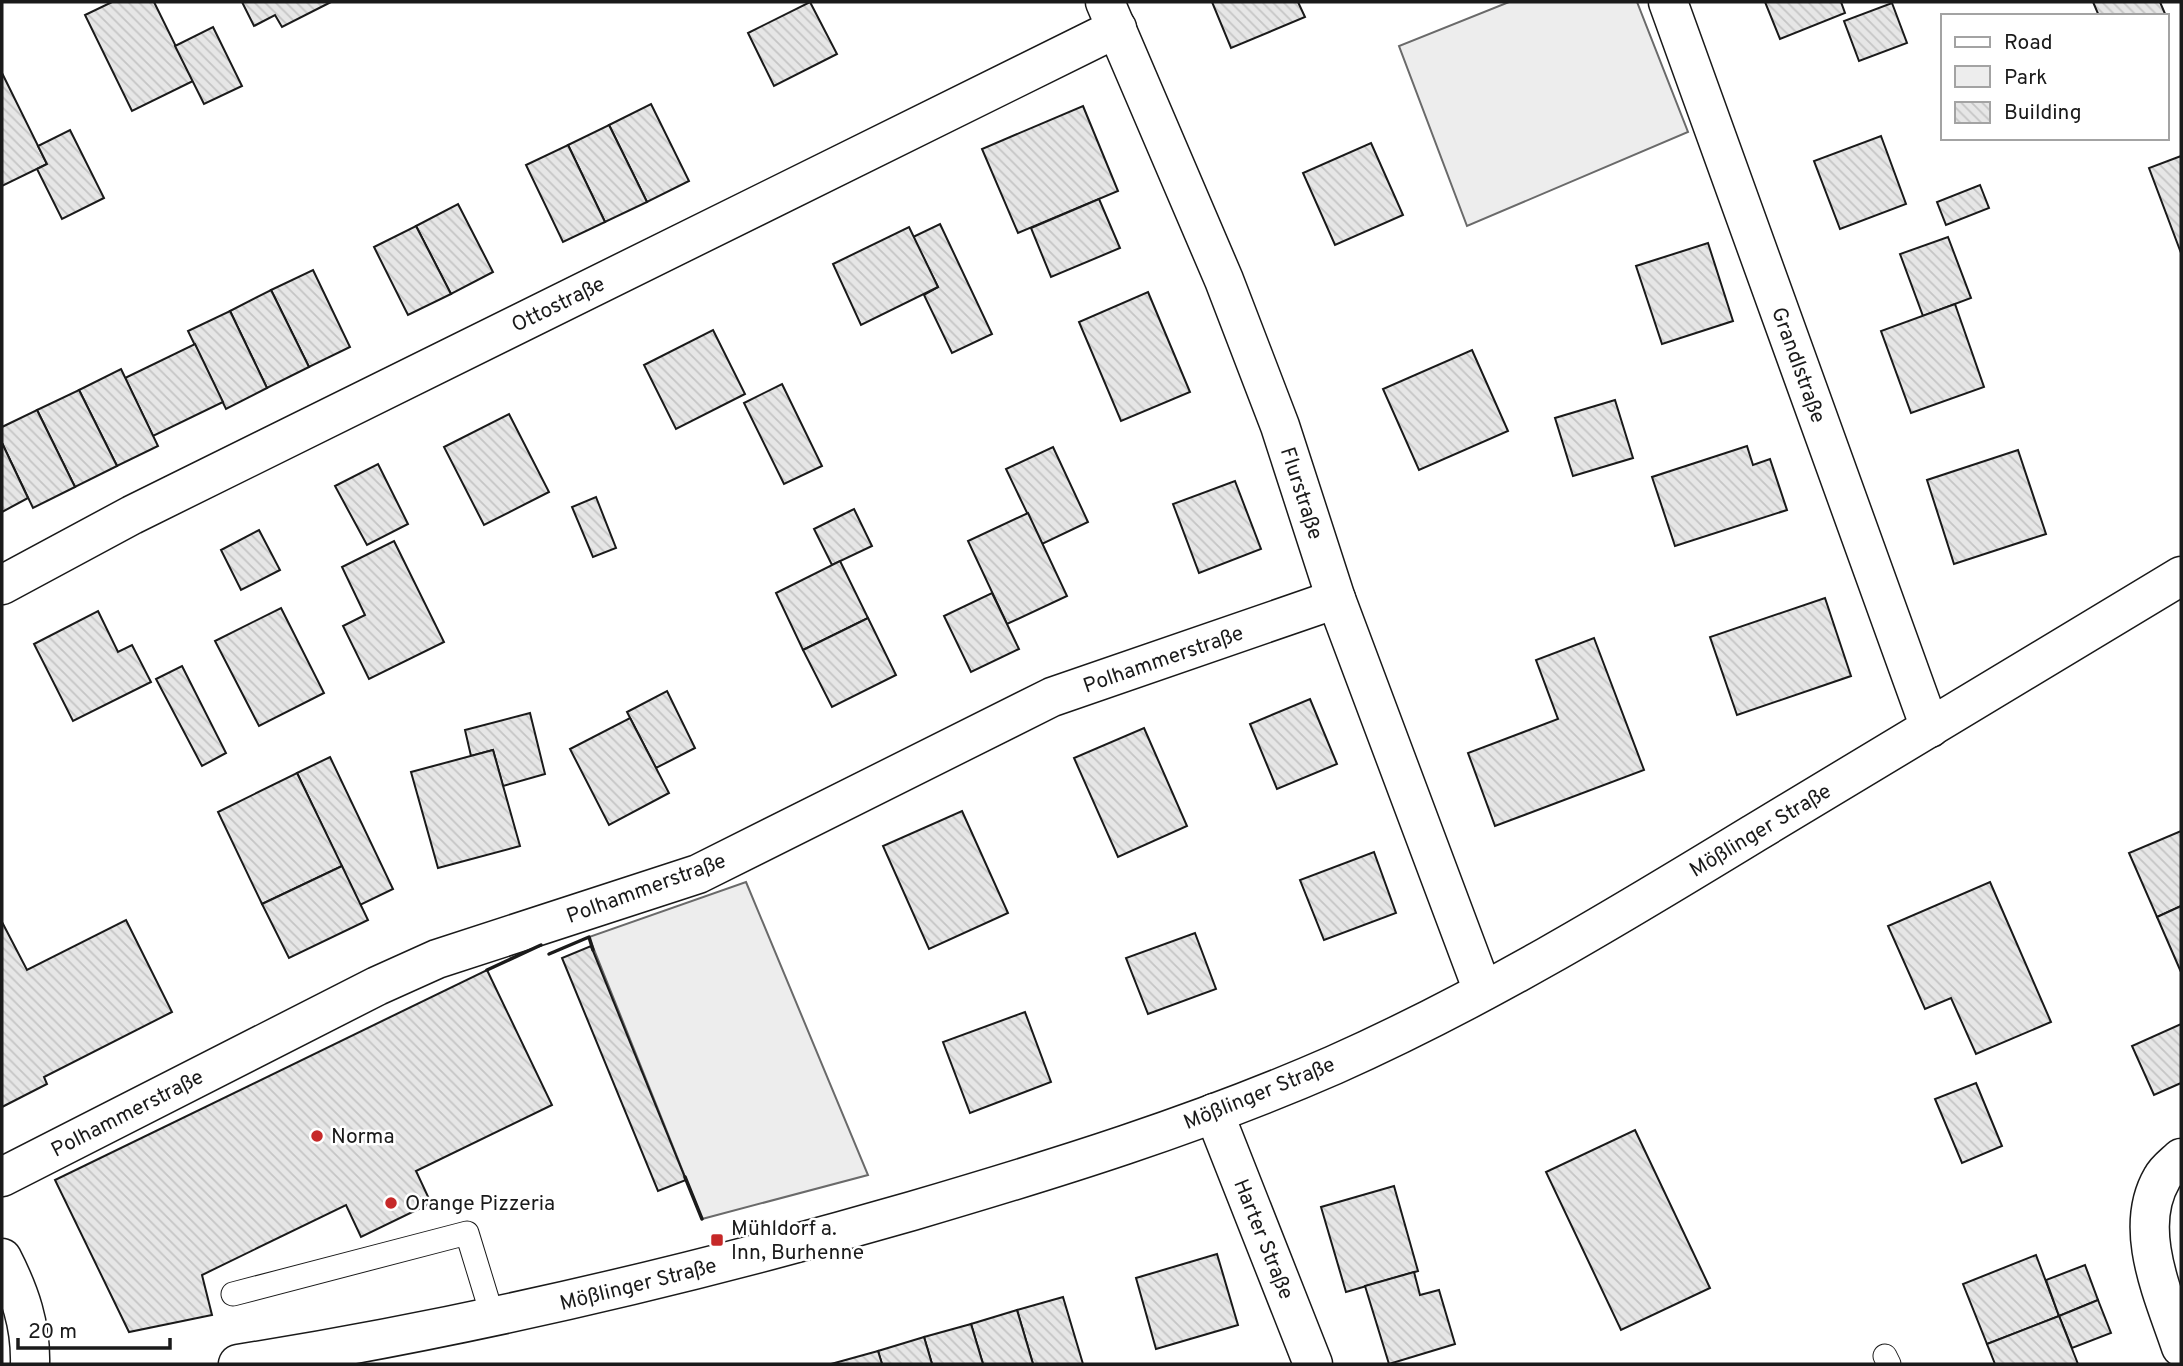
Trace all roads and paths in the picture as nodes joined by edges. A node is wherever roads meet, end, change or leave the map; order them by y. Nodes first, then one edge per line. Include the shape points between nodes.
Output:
1 (1668, 2) edge
2 (1111, 15) edge
3 (2181, 576) edge
4 (2, 585) edge
5 (1336, 599) junction
6 (1930, 728) junction
7 (1483, 991) junction
8 (1214, 1113) junction
9 (2181, 1158) edge
10 (2, 1177) edge
11 (2, 1258) edge
12 (233, 1294) dead end
13 (493, 1318) junction
14 (2181, 1347) edge
15 (30, 1364) edge
16 (238, 1364) edge
17 (1313, 1364) edge

1 - 6 street, Grandlstraße
2 - 4 street, Ottostraße
2 - 5 street, Flurstraße via 1224,280 1280,426
3 - 6 street, Mößlinger Straße
5 - 7 street, Flurstraße
5 - 10 street, Polhammerstraße via 1052,697 698,874 437,959
6 - 7 street, Mößlinger Straße via 1587,935
7 - 8 street, Mößlinger Straße via 1336,1064
8 - 13 street, Mößlinger Straße via 1042,1173 798,1244
8 - 17 street, Harter Straße
9 - 14 street via 2162,1177 2147,1221 2160,1283
11 - 15 street via 17,1287 31,1333
12 - 13 lane via 467,1233
13 - 16 street, Mößlinger Straße

